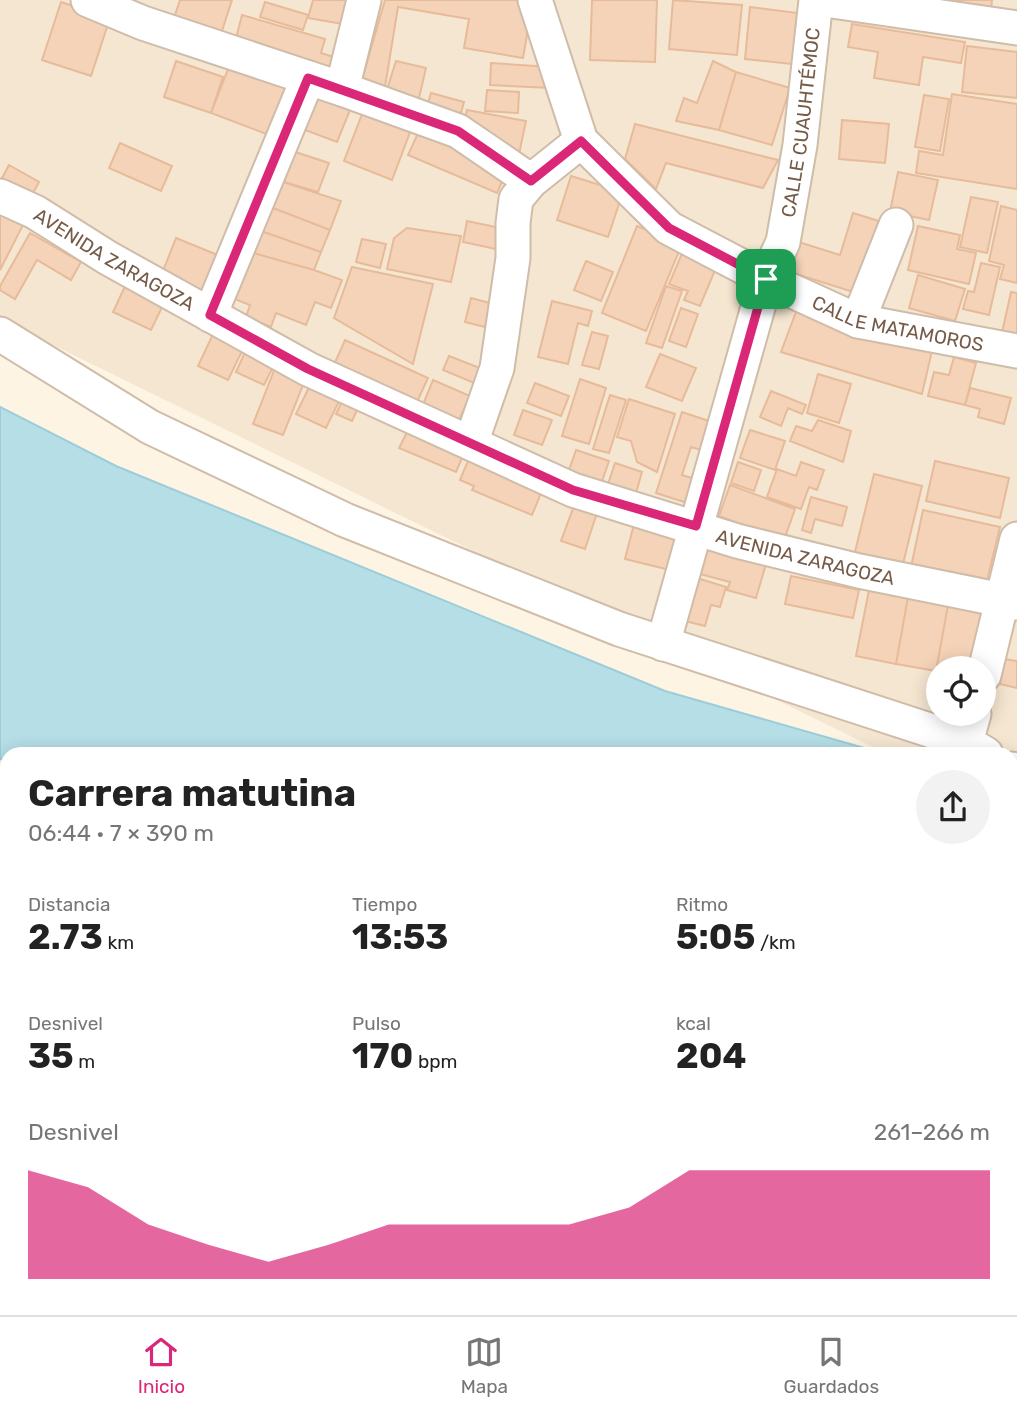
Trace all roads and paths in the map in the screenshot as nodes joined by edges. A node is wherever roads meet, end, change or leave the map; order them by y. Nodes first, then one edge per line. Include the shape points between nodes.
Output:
1 (88, 0) edge
2 (364, 0) edge
3 (535, 0) edge
4 (816, 0) edge
5 (825, 0) edge
6 (1017, 28) edge
7 (308, 78) junction
8 (342, 89) junction
9 (581, 141) junction
10 (531, 181) junction
11 (0, 195) edge
12 (896, 225) dead end
13 (766, 279) junction
14 (210, 315) junction
15 (858, 321) junction
16 (0, 334) edge
17 (1017, 351) edge
18 (471, 443) junction
19 (696, 526) junction
20 (1017, 539) edge
21 (1010, 602) edge
22 (663, 643) junction
23 (991, 656) edge
24 (976, 737) edge

1 - 7 street
2 - 8 street
3 - 9 street
4 - 13 street, CALLE CUAUHTÉMOC via 800,145 783,242
5 - 6 street
7 - 8 street
7 - 14 street
8 - 10 street via 458,131
9 - 10 street
9 - 13 street, CALLE MATAMOROS via 669,228
10 - 18 street via 516,199 513,258 496,368
11 - 14 street, AVENIDA ZARAGOZA
12 - 15 street
13 - 15 street, CALLE MATAMOROS
13 - 19 street, CALLE CUAUHTÉMOC
14 - 18 street, AVENIDA ZARAGOZA via 308,369
15 - 17 street, CALLE MATAMOROS
16 - 22 street via 149,427 345,520
18 - 19 street, AVENIDA ZARAGOZA via 573,490
19 - 21 street, AVENIDA ZARAGOZA via 737,541 859,571
19 - 22 street, CALLE CUAUHTÉMOC
20 - 21 street
21 - 23 street
22 - 24 street

